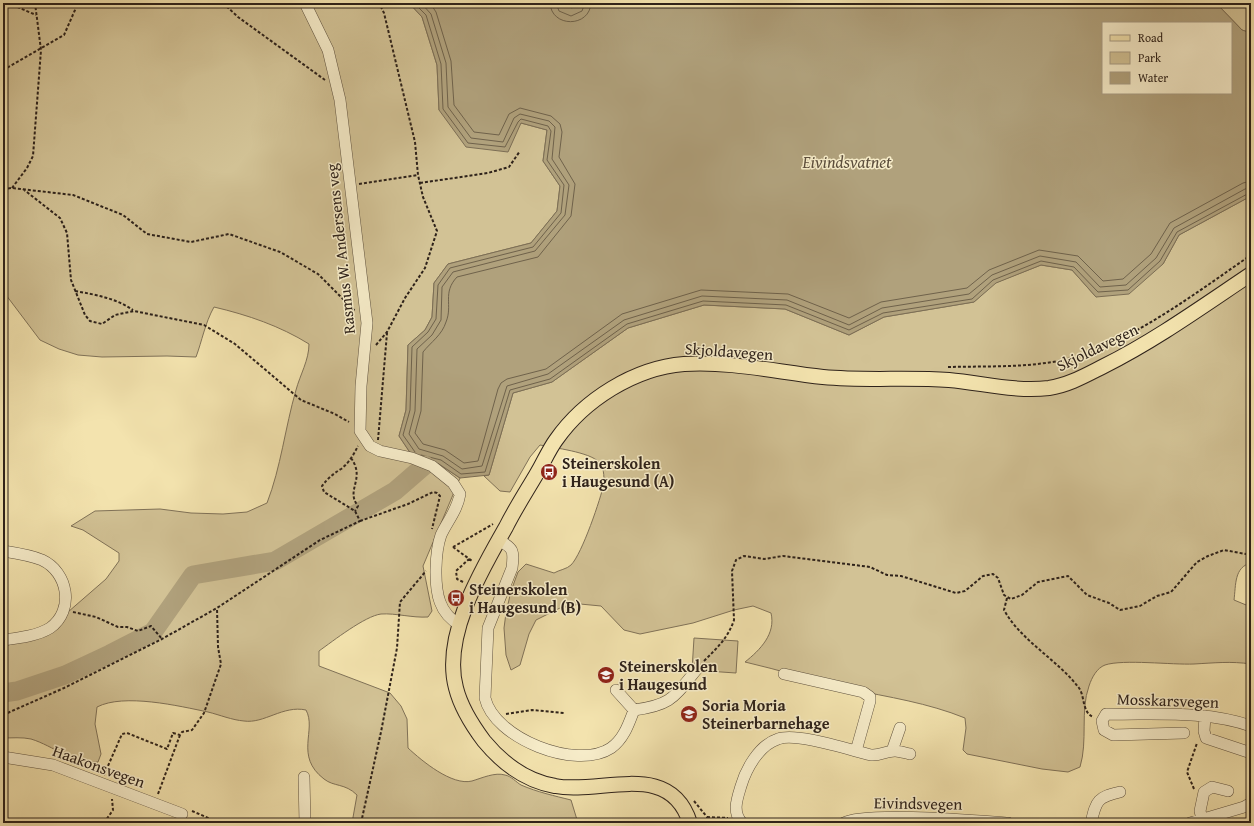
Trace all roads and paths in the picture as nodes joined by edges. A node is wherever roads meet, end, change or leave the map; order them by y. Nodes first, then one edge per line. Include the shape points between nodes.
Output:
1 (8, 3) edge
2 (35, 3) edge
3 (77, 3) edge
4 (223, 3) edge
5 (305, 3) edge
6 (379, 3) edge
7 (36, 15) junction
8 (41, 50) junction
9 (3, 70) edge
10 (337, 85) junction
11 (520, 151) dead end
12 (418, 175) junction
13 (420, 183) junction
14 (350, 185) junction
15 (12, 188) junction
16 (3, 190) edge
17 (23, 190) junction
18 (1251, 274) edge
19 (76, 291) junction
20 (134, 311) junction
21 (366, 324) junction
22 (387, 332) junction
23 (364, 359) junction
24 (360, 424) junction
25 (363, 438) junction
26 (376, 449) junction
27 (351, 458) junction
28 (355, 511) junction
29 (360, 521) junction
30 (495, 523) dead end
31 (498, 540) junction
32 (440, 543) junction
33 (3, 551) edge
34 (1251, 555) edge
35 (469, 559) junction
36 (436, 560) junction
37 (472, 561) dead end
38 (463, 582) dead end
39 (1007, 598) junction
40 (218, 608) junction
41 (64, 610) junction
42 (456, 623) junction
43 (162, 639) junction
44 (3, 640) edge
45 (697, 669) joint
46 (784, 674) dead end
47 (616, 690) dead end
48 (634, 710) junction
49 (564, 713) dead end
50 (3, 715) edge
51 (1105, 716) junction
52 (1205, 716) junction
53 (496, 717) junction
54 (1251, 726) edge
55 (900, 728) dead end
56 (1184, 733) dead end
57 (180, 735) junction
58 (1196, 737) dead end
59 (856, 751) junction
60 (892, 751) junction
61 (1251, 753) edge
62 (910, 754) dead end
63 (3, 757) edge
64 (740, 767) dead end
65 (304, 777) dead end
66 (111, 786) junction
67 (159, 791) dead end
68 (1195, 791) dead end
69 (1228, 791) dead end
70 (1120, 792) dead end
71 (692, 798) dead end
72 (1251, 803) edge
73 (185, 812) joint
74 (707, 817) junction
75 (739, 819) edge
76 (1202, 819) junction
77 (992, 822) edge
78 (50, 823) edge
79 (94, 823) edge
80 (104, 823) edge
81 (220, 823) edge
82 (305, 823) edge
83 (360, 823) edge
84 (690, 823) edge
85 (707, 823) edge
86 (844, 823) edge
87 (1008, 823) edge
88 (1092, 823) edge
89 (1190, 823) edge

1 - 7 path
2 - 7 path
3 - 8 path via 64,35
4 - 10 path via 312,72
5 - 10 street, Rasmus W. Andersens veg via 328,50
6 - 12 path via 384,13 415,142
7 - 8 path
8 - 9 path
8 - 15 path via 33,156
10 - 14 street, Rasmus W. Andersens veg
11 - 13 path via 509,167 488,173
12 - 13 path
12 - 14 path
13 - 22 path via 437,232 425,268
14 - 21 street, Rasmus W. Andersens veg
15 - 16 path
15 - 17 path
17 - 19 path via 60,218 67,233 71,280
17 - 21 path via 72,196 123,215 148,234 191,242 230,234 280,252 318,274
18 - 31 main road, Skjoldavegen via 1129,354 1075,381 1051,387 1009,388 947,380 851,379 705,364 663,367 642,373 605,394 570,423 555,441
19 - 20 path via 107,297
19 - 20 path via 85,315 96,324 108,322 123,312
20 - 24 path via 194,322 214,330 268,370 302,400 347,422
21 - 23 street, Rasmus W. Andersens veg
22 - 23 path
22 - 26 path via 380,430
23 - 24 street, Rasmus W. Andersens veg
24 - 25 street, Rasmus W. Andersens veg
25 - 26 street
25 - 27 path
26 - 32 street via 432,466 454,483 460,494 458,507 444,530
27 - 28 path via 357,466 358,475 354,488 358,506
27 - 28 path via 328,477 322,486 324,492
28 - 29 path
29 - 32 path via 433,492 440,496 432,532
29 - 40 path via 320,540
30 - 35 path via 453,547
31 - 42 main road, Skjoldavegen
31 - 53 street via 509,545 513,551 513,558 510,573 488,628 485,698 486,705
32 - 36 street
33 - 41 street via 42,560 58,572 66,594
34 - 39 path via 1224,550 1208,556 1197,562 1171,592 1157,596 1140,606 1120,610 1087,595 1068,576 1038,582 1016,598
35 - 37 path
35 - 38 path via 456,571 457,578
36 - 42 street via 440,602
36 - 83 path via 400,602 397,648
39 - 45 path via 998,578 993,574 983,576 966,591 956,593 901,576 887,575 870,567 796,557 744,556 736,560 732,571 734,620 731,628 726,638
39 - 51 path via 1004,610 1013,625 1072,679 1081,691 1090,716
40 - 43 path
40 - 57 path via 220,664 204,713 192,730
41 - 43 path via 96,617 118,627 138,631 148,626
41 - 44 street via 50,627 36,634
42 - 84 main road, Skjoldavegen via 453,660 456,688 462,707 476,730 507,765 524,775 557,787 576,788 629,783 659,788 668,792 682,805
43 - 50 path
45 - 48 street via 669,700 660,705
46 - 59 street via 863,692 870,697
47 - 48 street
48 - 53 street via 620,740 596,754 580,756 562,754 525,740
49 - 53 path via 532,710
51 - 52 street, Mosskarsvegen
51 - 56 street via 1102,726 1113,735
52 - 54 street, Mosskarsvegen via 1225,718
52 - 61 street via 1206,738
55 - 60 street
57 - 66 path via 173,733 167,749 127,733 122,734 103,776
57 - 67 path
58 - 68 path via 1197,745 1187,772
59 - 60 street via 881,755
59 - 75 street via 799,738 778,739 762,749 750,766 736,801
60 - 62 street
63 - 66 street, Haakonsvegen via 54,765
64 - 75 street via 731,801
65 - 82 street
66 - 73 street, Haakonsvegen
66 - 80 path via 113,810
69 - 76 street via 1212,787 1204,792 1200,811
70 - 88 street via 1098,800
71 - 74 path
72 - 76 street
73 - 81 path
74 - 75 path
74 - 85 path
76 - 89 street
77 - 86 street, Eivindsvegen via 918,818 860,819
77 - 87 street, Eivindsvegen
78 - 79 path

